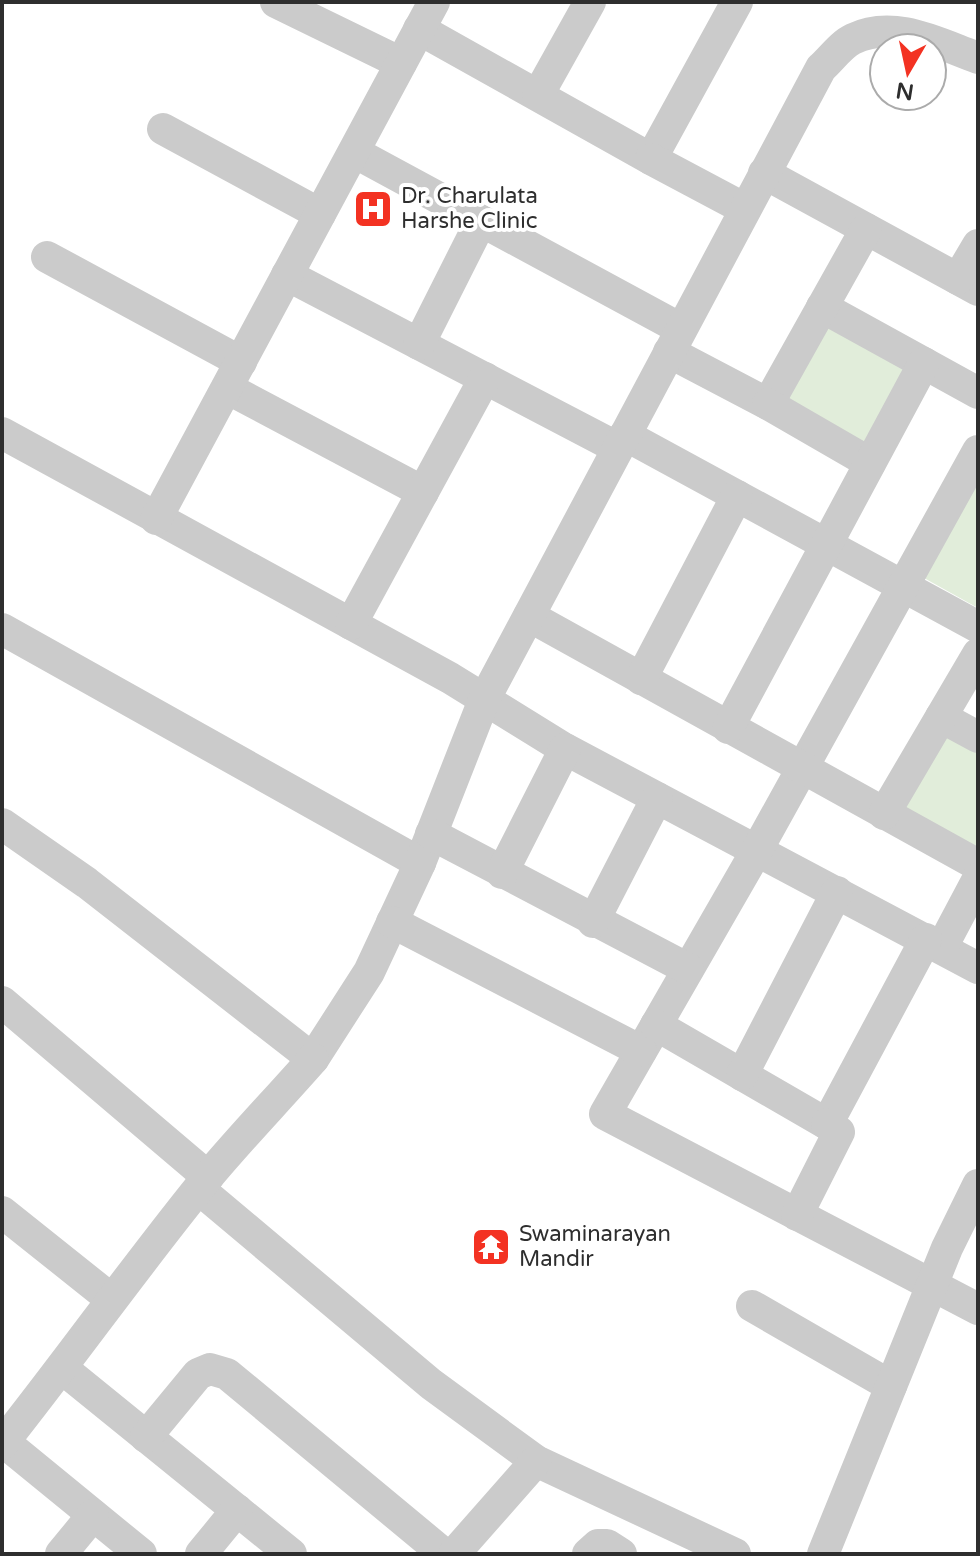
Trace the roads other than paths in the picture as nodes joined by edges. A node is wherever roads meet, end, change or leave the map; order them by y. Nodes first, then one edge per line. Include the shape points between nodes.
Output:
1 (276, 2) edge
2 (590, 2) edge
3 (737, 2) edge
4 (427, 16) edge
5 (978, 58) edge
6 (401, 63) junction
7 (538, 95) junction
8 (163, 129) dead end
9 (354, 152) junction
10 (651, 159) junction
11 (764, 173) junction
12 (745, 209) junction
13 (320, 214) junction
14 (481, 221) junction
15 (866, 229) junction
16 (978, 245) edge
17 (47, 257) dead end
18 (287, 275) junction
19 (968, 285) edge
20 (822, 307) junction
21 (675, 341) junction
22 (419, 344) junction
23 (924, 363) junction
24 (234, 375) junction
25 (485, 378) junction
26 (978, 393) edge
27 (768, 404) junction
28 (2, 433) edge
29 (622, 441) junction
30 (978, 451) edge
31 (870, 463) junction
32 (423, 492) junction
33 (737, 496) junction
34 (156, 519) junction
35 (825, 544) junction
36 (902, 585) junction
37 (529, 616) junction
38 (351, 624) junction
39 (978, 627) edge
40 (2, 629) edge
41 (978, 654) edge
42 (641, 679) junction
43 (484, 700) junction
44 (941, 717) junction
45 (728, 728) junction
46 (978, 737) edge
47 (565, 749) junction
48 (802, 769) junction
49 (657, 798) junction
50 (884, 814) junction
51 (2, 824) edge
52 (426, 848) junction
53 (757, 850) junction
54 (978, 865) edge
55 (502, 873) junction
56 (978, 879) edge
57 (837, 892) junction
58 (392, 922) junction
59 (593, 922) junction
60 (934, 943) junction
61 (978, 968) edge
62 (688, 969) junction
63 (2, 1002) edge
64 (649, 1038) junction
65 (313, 1059) junction
66 (742, 1075) junction
67 (827, 1124) junction
68 (204, 1183) junction
69 (978, 1185) edge
70 (2, 1212) edge
71 (797, 1215) junction
72 (931, 1286) junction
73 (111, 1299) junction
74 (752, 1306) dead end
75 (978, 1309) edge
76 (63, 1369) junction
77 (891, 1386) junction
78 (146, 1437) junction
79 (3, 1443) edge
80 (536, 1461) junction
81 (237, 1510) junction
82 (93, 1515) junction
83 (718, 1551) edge
84 (61, 1554) edge
85 (141, 1554) edge
86 (201, 1554) edge
87 (291, 1554) edge
88 (444, 1554) edge
89 (454, 1554) edge
90 (588, 1554) edge
91 (621, 1554) edge
92 (823, 1554) edge

1 - 6 street
2 - 7 street
3 - 10 street
4 - 6 street
4 - 7 street
5 - 11 street via 912,33 885,30 852,39 821,68
6 - 9 street
7 - 10 street
8 - 13 street
9 - 13 street
9 - 14 street
10 - 12 street
11 - 12 street
11 - 15 street
12 - 21 street
13 - 18 street
14 - 21 street
14 - 22 street
15 - 19 street
15 - 20 street
16 - 19 street
17 - 24 street
18 - 22 street
18 - 24 street
20 - 23 street
20 - 27 street
21 - 27 street
21 - 29 street
22 - 25 street
23 - 26 street
23 - 31 street
24 - 32 street
24 - 34 street
25 - 29 street
25 - 32 street
27 - 31 street
28 - 34 street
29 - 33 street
29 - 37 street
30 - 36 street
31 - 35 street
32 - 38 street
33 - 35 street
33 - 42 street
34 - 38 street
35 - 36 street
35 - 45 street
36 - 39 street
36 - 48 street
37 - 42 street
37 - 43 street
38 - 43 street
40 - 52 street
41 - 44 street
42 - 45 street
43 - 47 street
43 - 52 street
44 - 46 street
44 - 50 street
45 - 48 street
47 - 49 street
47 - 55 street
48 - 50 street
48 - 53 street
49 - 53 street
49 - 59 street
50 - 54 street
51 - 65 street via 87,883
52 - 55 street
52 - 58 street
53 - 57 street
53 - 62 street
55 - 59 street
56 - 60 street
57 - 60 street
57 - 66 street
58 - 64 street
58 - 65 street via 369,972
59 - 62 street
60 - 61 street
60 - 67 street
62 - 64 street
63 - 68 street
64 - 66 street
64 - 71 street via 605,1114
65 - 68 street
66 - 67 street
67 - 71 street via 839,1132
68 - 73 street
68 - 80 street via 431,1384
69 - 72 street
70 - 73 street
71 - 72 street
72 - 75 street
72 - 77 street
73 - 76 street
74 - 77 street
76 - 78 street
76 - 79 street
77 - 92 street
78 - 81 street
78 - 88 street via 198,1374 210,1369 227,1374
79 - 82 street
80 - 83 street
80 - 89 street
81 - 86 street
81 - 87 street
82 - 84 street
82 - 85 street
90 - 91 street via 607,1545

